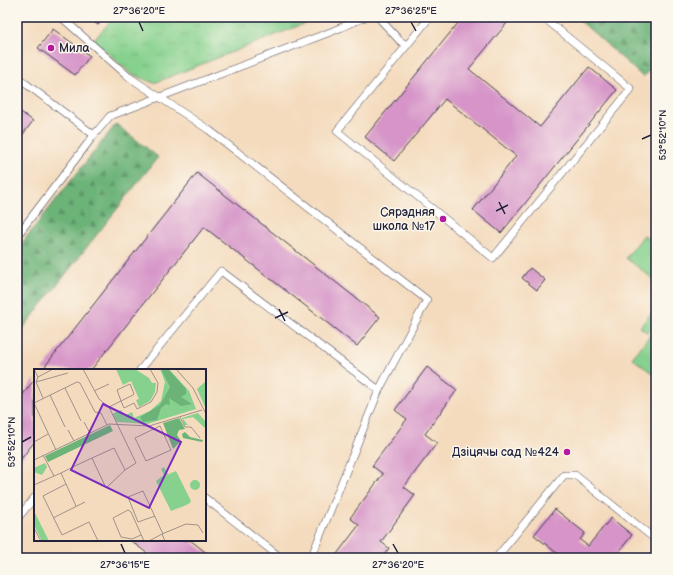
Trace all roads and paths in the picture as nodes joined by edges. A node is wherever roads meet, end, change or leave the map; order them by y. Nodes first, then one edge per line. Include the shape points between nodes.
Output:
1 (61, 17) edge
2 (365, 17) edge
3 (378, 17) edge
4 (430, 17) edge
5 (543, 17) edge
6 (407, 45) junction
7 (17, 77) edge
8 (160, 98) junction
9 (94, 135) junction
10 (17, 236) edge
11 (141, 369) edge
12 (379, 390) junction
13 (34, 498) edge
14 (206, 499) edge
15 (17, 519) edge
16 (656, 540) edge
17 (281, 558) edge
18 (311, 558) edge
19 (496, 558) edge

1 - 8 lane via 129,77
2 - 8 lane
3 - 6 lane
4 - 6 lane
5 - 6 lane via 631,89 493,258 337,131
7 - 9 lane
8 - 9 lane via 110,116
8 - 12 lane via 209,130 427,300
9 - 10 lane
11 - 12 lane via 221,271
12 - 18 lane
13 - 15 lane
14 - 17 lane
16 - 19 lane via 575,476 564,474

